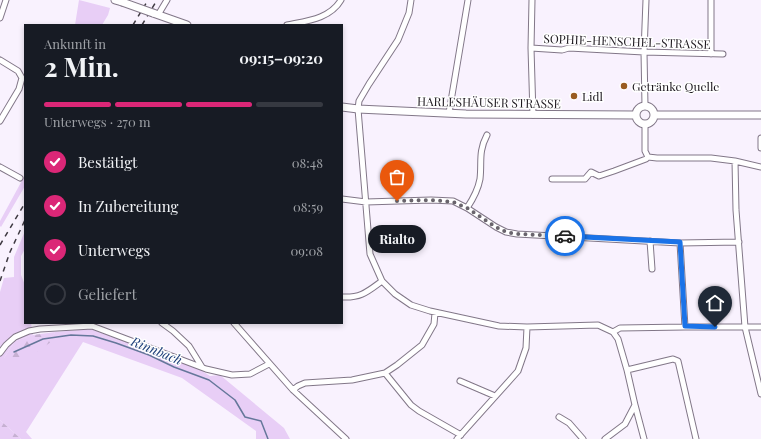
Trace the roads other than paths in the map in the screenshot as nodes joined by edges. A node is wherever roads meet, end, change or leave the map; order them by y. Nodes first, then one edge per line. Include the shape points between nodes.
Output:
1 (6, 0) edge
2 (167, 0) edge
3 (341, 0) edge
4 (411, 0) edge
5 (468, 0) edge
6 (532, 0) edge
7 (646, 0) edge
8 (711, 0) edge
9 (118, 1) edge
10 (156, 14) junction
11 (0, 18) edge
12 (182, 24) edge
13 (291, 24) edge
14 (531, 48) junction
15 (644, 52) junction
16 (711, 54) junction
17 (723, 54) dead end
18 (0, 60) edge
19 (644, 106) junction
20 (343, 107) edge
21 (358, 109) junction
22 (449, 114) junction
23 (761, 114) edge
24 (533, 115) junction
25 (635, 115) junction
26 (654, 116) junction
27 (0, 121) edge
28 (644, 124) junction
29 (487, 135) dead end
30 (761, 138) edge
31 (761, 148) edge
32 (648, 157) junction
33 (735, 161) junction
34 (0, 167) edge
35 (761, 167) edge
36 (20, 178) dead end
37 (552, 179) dead end
38 (343, 199) edge
39 (366, 202) junction
40 (467, 208) junction
41 (650, 241) junction
42 (680, 242) junction
43 (739, 242) junction
44 (652, 269) dead end
45 (382, 281) junction
46 (343, 297) edge
47 (435, 312) junction
48 (163, 324) edge
49 (235, 324) edge
50 (685, 326) junction
51 (527, 327) junction
52 (745, 327) junction
53 (761, 327) edge
54 (613, 332) junction
55 (0, 353) edge
56 (269, 364) junction
57 (202, 367) junction
58 (627, 370) junction
59 (385, 373) junction
60 (460, 382) dead end
61 (293, 390) junction
62 (761, 394) edge
63 (495, 396) junction
64 (635, 405) junction
65 (559, 417) dead end
66 (459, 437) edge
67 (346, 439) edge
68 (583, 439) edge
69 (605, 439) edge
70 (644, 439) edge
71 (696, 439) edge

1 - 11 street
2 - 10 street
3 - 13 street via 324,16
4 - 21 street via 409,13 398,40 359,101
5 - 22 street
6 - 14 street
7 - 15 street
8 - 16 street
9 - 10 main road, bridge
10 - 12 main road
14 - 15 street, SOPHIE-HENSCHEL-STRASSE
14 - 24 street
15 - 16 street, SOPHIE-HENSCHEL-STRASSE
15 - 19 street
16 - 17 street, SOPHIE-HENSCHEL-STRASSE
18 - 27 street via 18,71 22,78 19,89
19 - 25 main road via 638,108
19 - 26 main road via 651,108
20 - 21 main road, HARLESHÄUSER STRASSE
21 - 22 main road, HARLESHÄUSER STRASSE
21 - 39 street
22 - 24 main road, HARLESHÄUSER STRASSE
23 - 26 main road
24 - 25 main road, HARLESHÄUSER STRASSE
25 - 28 main road via 638,122
26 - 28 main road via 649,123
28 - 32 street via 645,151
29 - 40 street via 480,154 480,178 475,195
30 - 31 street
32 - 33 street
32 - 37 street via 599,176 592,172 584,179
33 - 35 street
33 - 43 street
34 - 36 street
38 - 39 street
39 - 40 street via 431,200 453,202
39 - 45 street via 370,254
40 - 41 street via 496,227 517,234
41 - 42 street
41 - 44 street
42 - 43 street
42 - 50 street
43 - 52 street
45 - 46 street via 360,296
45 - 47 street via 411,305
47 - 51 street via 499,326
47 - 59 street via 434,324 422,345
48 - 57 street via 189,346
49 - 56 street
50 - 52 street
50 - 54 street via 620,328
51 - 54 street via 598,325
51 - 63 street via 526,348 518,370
52 - 53 street
52 - 62 street
54 - 58 street via 618,339
55 - 57 street via 14,337 29,331 92,326
56 - 57 street via 250,374 232,375
56 - 61 street
58 - 64 street
58 - 71 street via 673,359 678,361
59 - 61 street via 352,380 305,383
59 - 66 street via 411,405
60 - 63 street
61 - 67 street
63 - 66 street
64 - 69 street via 625,424
64 - 70 street
65 - 68 street via 569,423

